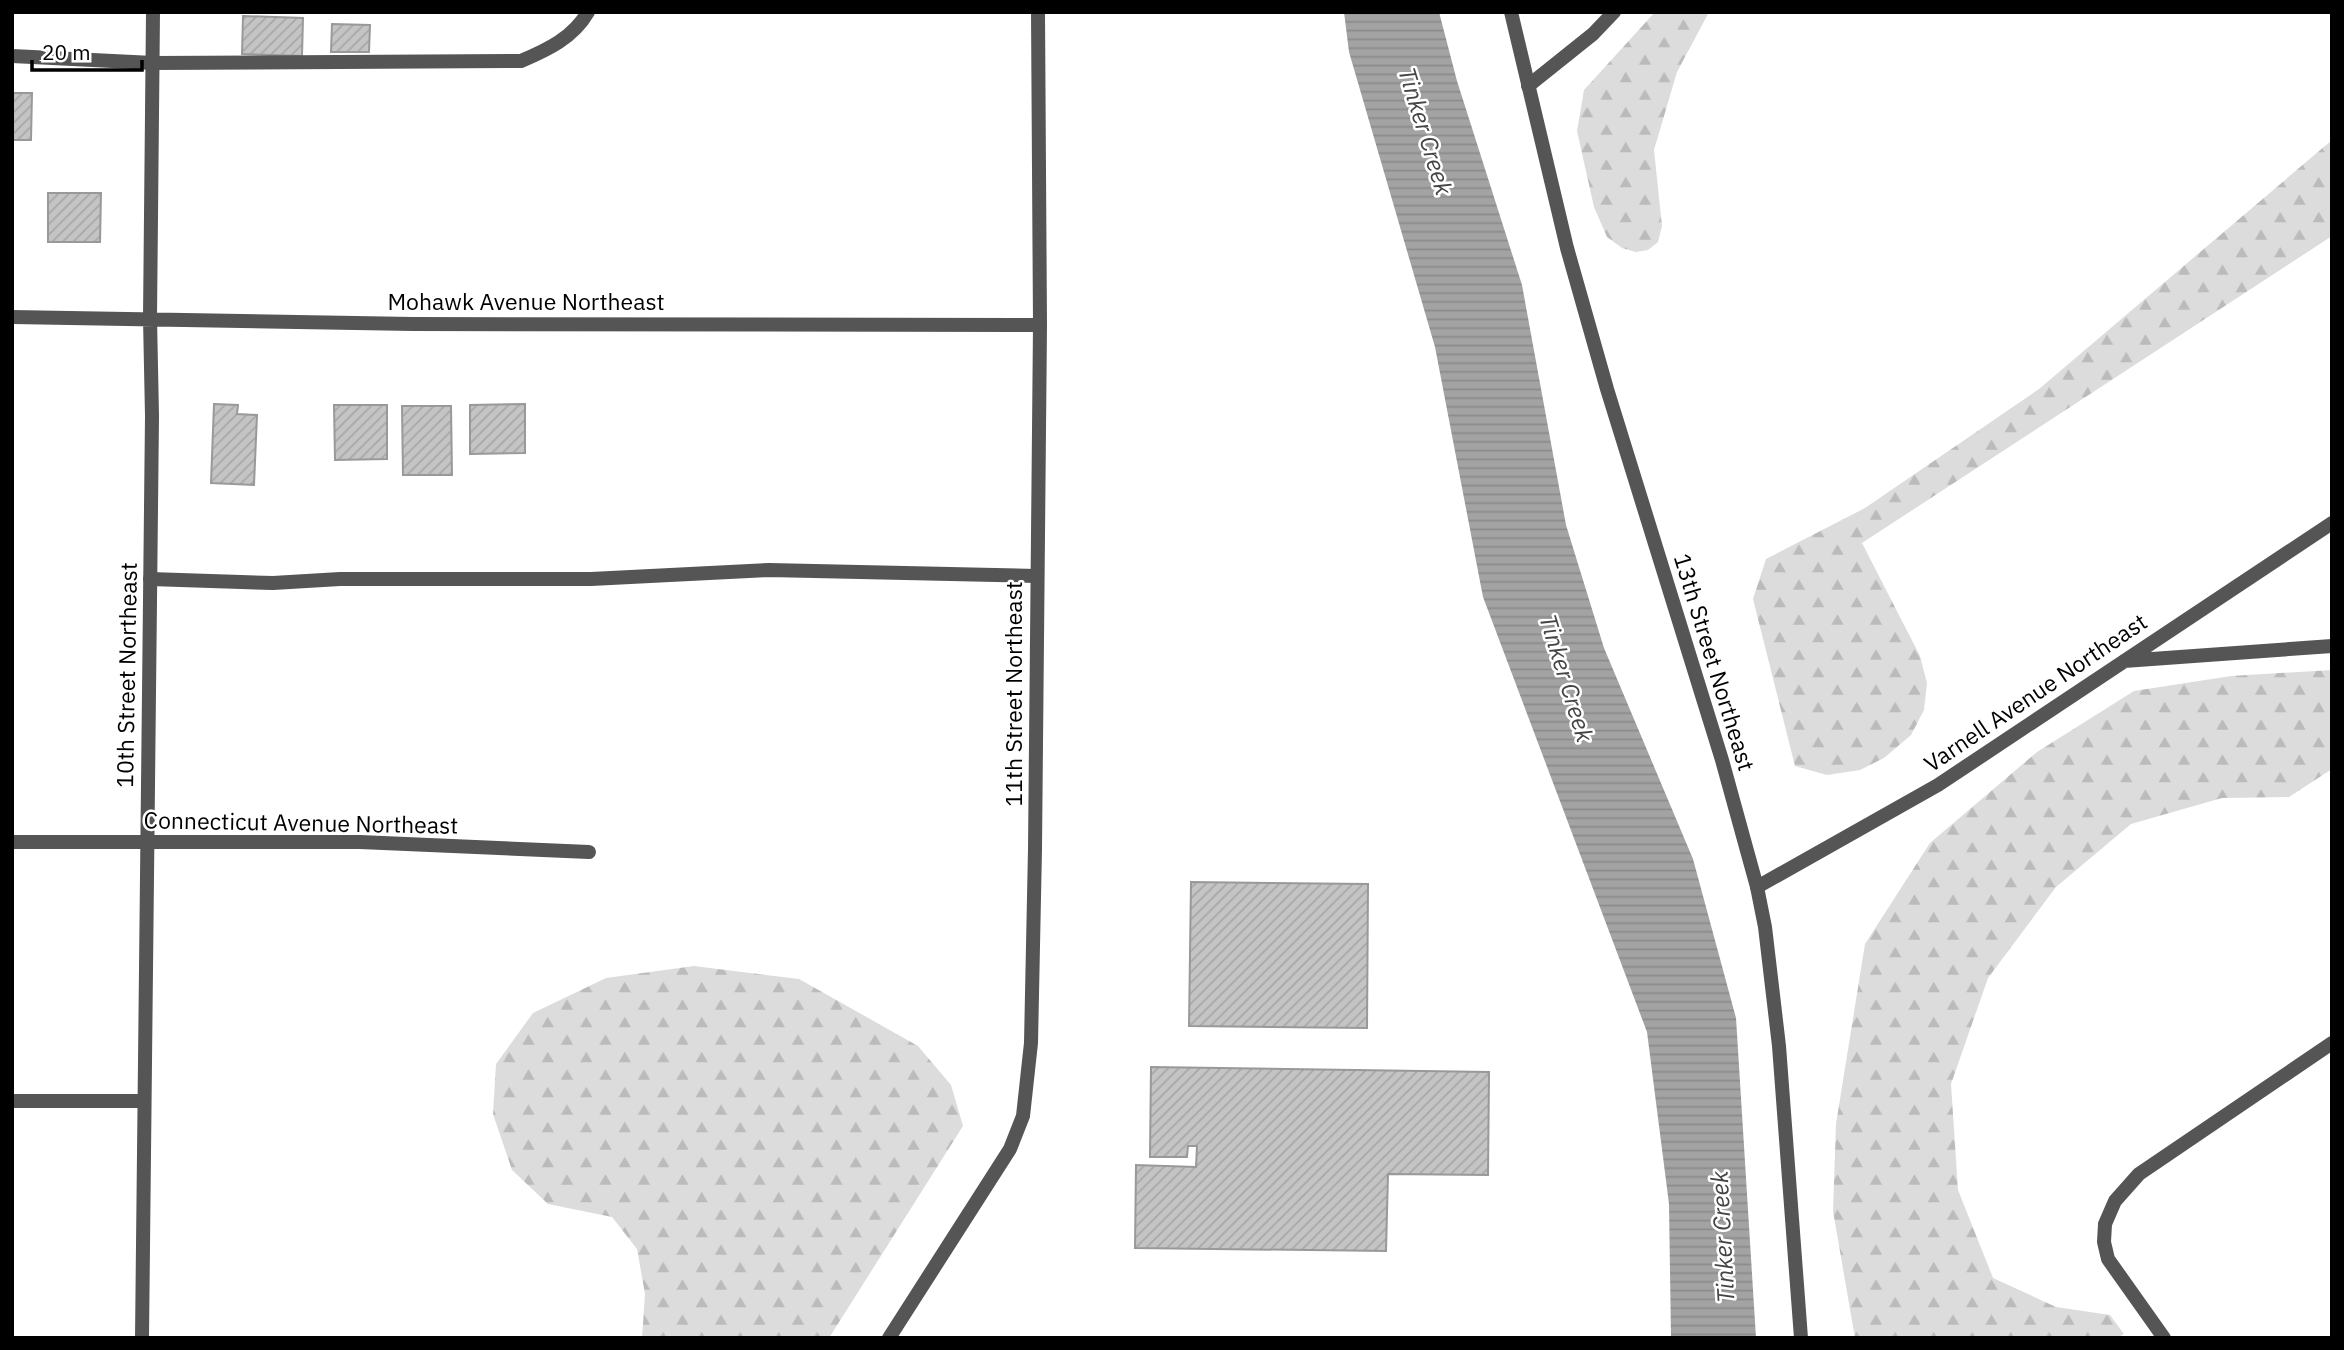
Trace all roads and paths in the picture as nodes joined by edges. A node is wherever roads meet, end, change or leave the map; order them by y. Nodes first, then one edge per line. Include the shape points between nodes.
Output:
1 (153, 12) edge
2 (588, 12) edge
3 (1038, 12) edge
4 (1511, 12) edge
5 (1614, 12) edge
6 (12, 56) edge
7 (153, 63) junction
8 (1528, 86) junction
9 (12, 317) edge
10 (150, 318) junction
11 (1040, 325) junction
12 (2332, 523) edge
13 (1036, 576) junction
14 (150, 579) junction
15 (2332, 646) edge
16 (2121, 662) junction
17 (12, 842) edge
18 (147, 843) junction
19 (589, 852) dead end
20 (1757, 887) junction
21 (2332, 1043) edge
22 (12, 1101) edge
23 (144, 1101) junction
24 (142, 1338) edge
25 (889, 1338) edge
26 (1801, 1338) edge
27 (2164, 1338) edge

1 - 7 street, 10th Street Northeast
2 - 7 street via 572,33 521,61
3 - 11 street, 11th Street Northeast
4 - 8 street, 13th Street Northeast
5 - 8 street
6 - 7 street
7 - 10 street, 10th Street Northeast
8 - 20 street, 13th Street Northeast via 1567,248
9 - 10 street, Mohawk Avenue Northeast
10 - 11 street, Mohawk Avenue Northeast via 413,324
10 - 14 street, 10th Street Northeast
11 - 13 street, 11th Street Northeast
12 - 16 street, Varnell Avenue Northeast
13 - 14 street via 769,570 591,579 273,583
13 - 25 street, 11th Street Northeast via 1031,1044 1023,1116 1010,1149
14 - 18 street, 10th Street Northeast
15 - 16 street
16 - 20 street, Varnell Avenue Northeast via 1938,785
17 - 18 street, Connecticut Avenue Northeast
18 - 19 street, Connecticut Avenue Northeast via 360,842
18 - 23 street, 10th Street Northeast
20 - 26 street, 13th Street Northeast via 1779,1046
21 - 27 street via 2139,1174 2115,1202 2105,1224 2108,1259
22 - 23 street
23 - 24 street, 10th Street Northeast

